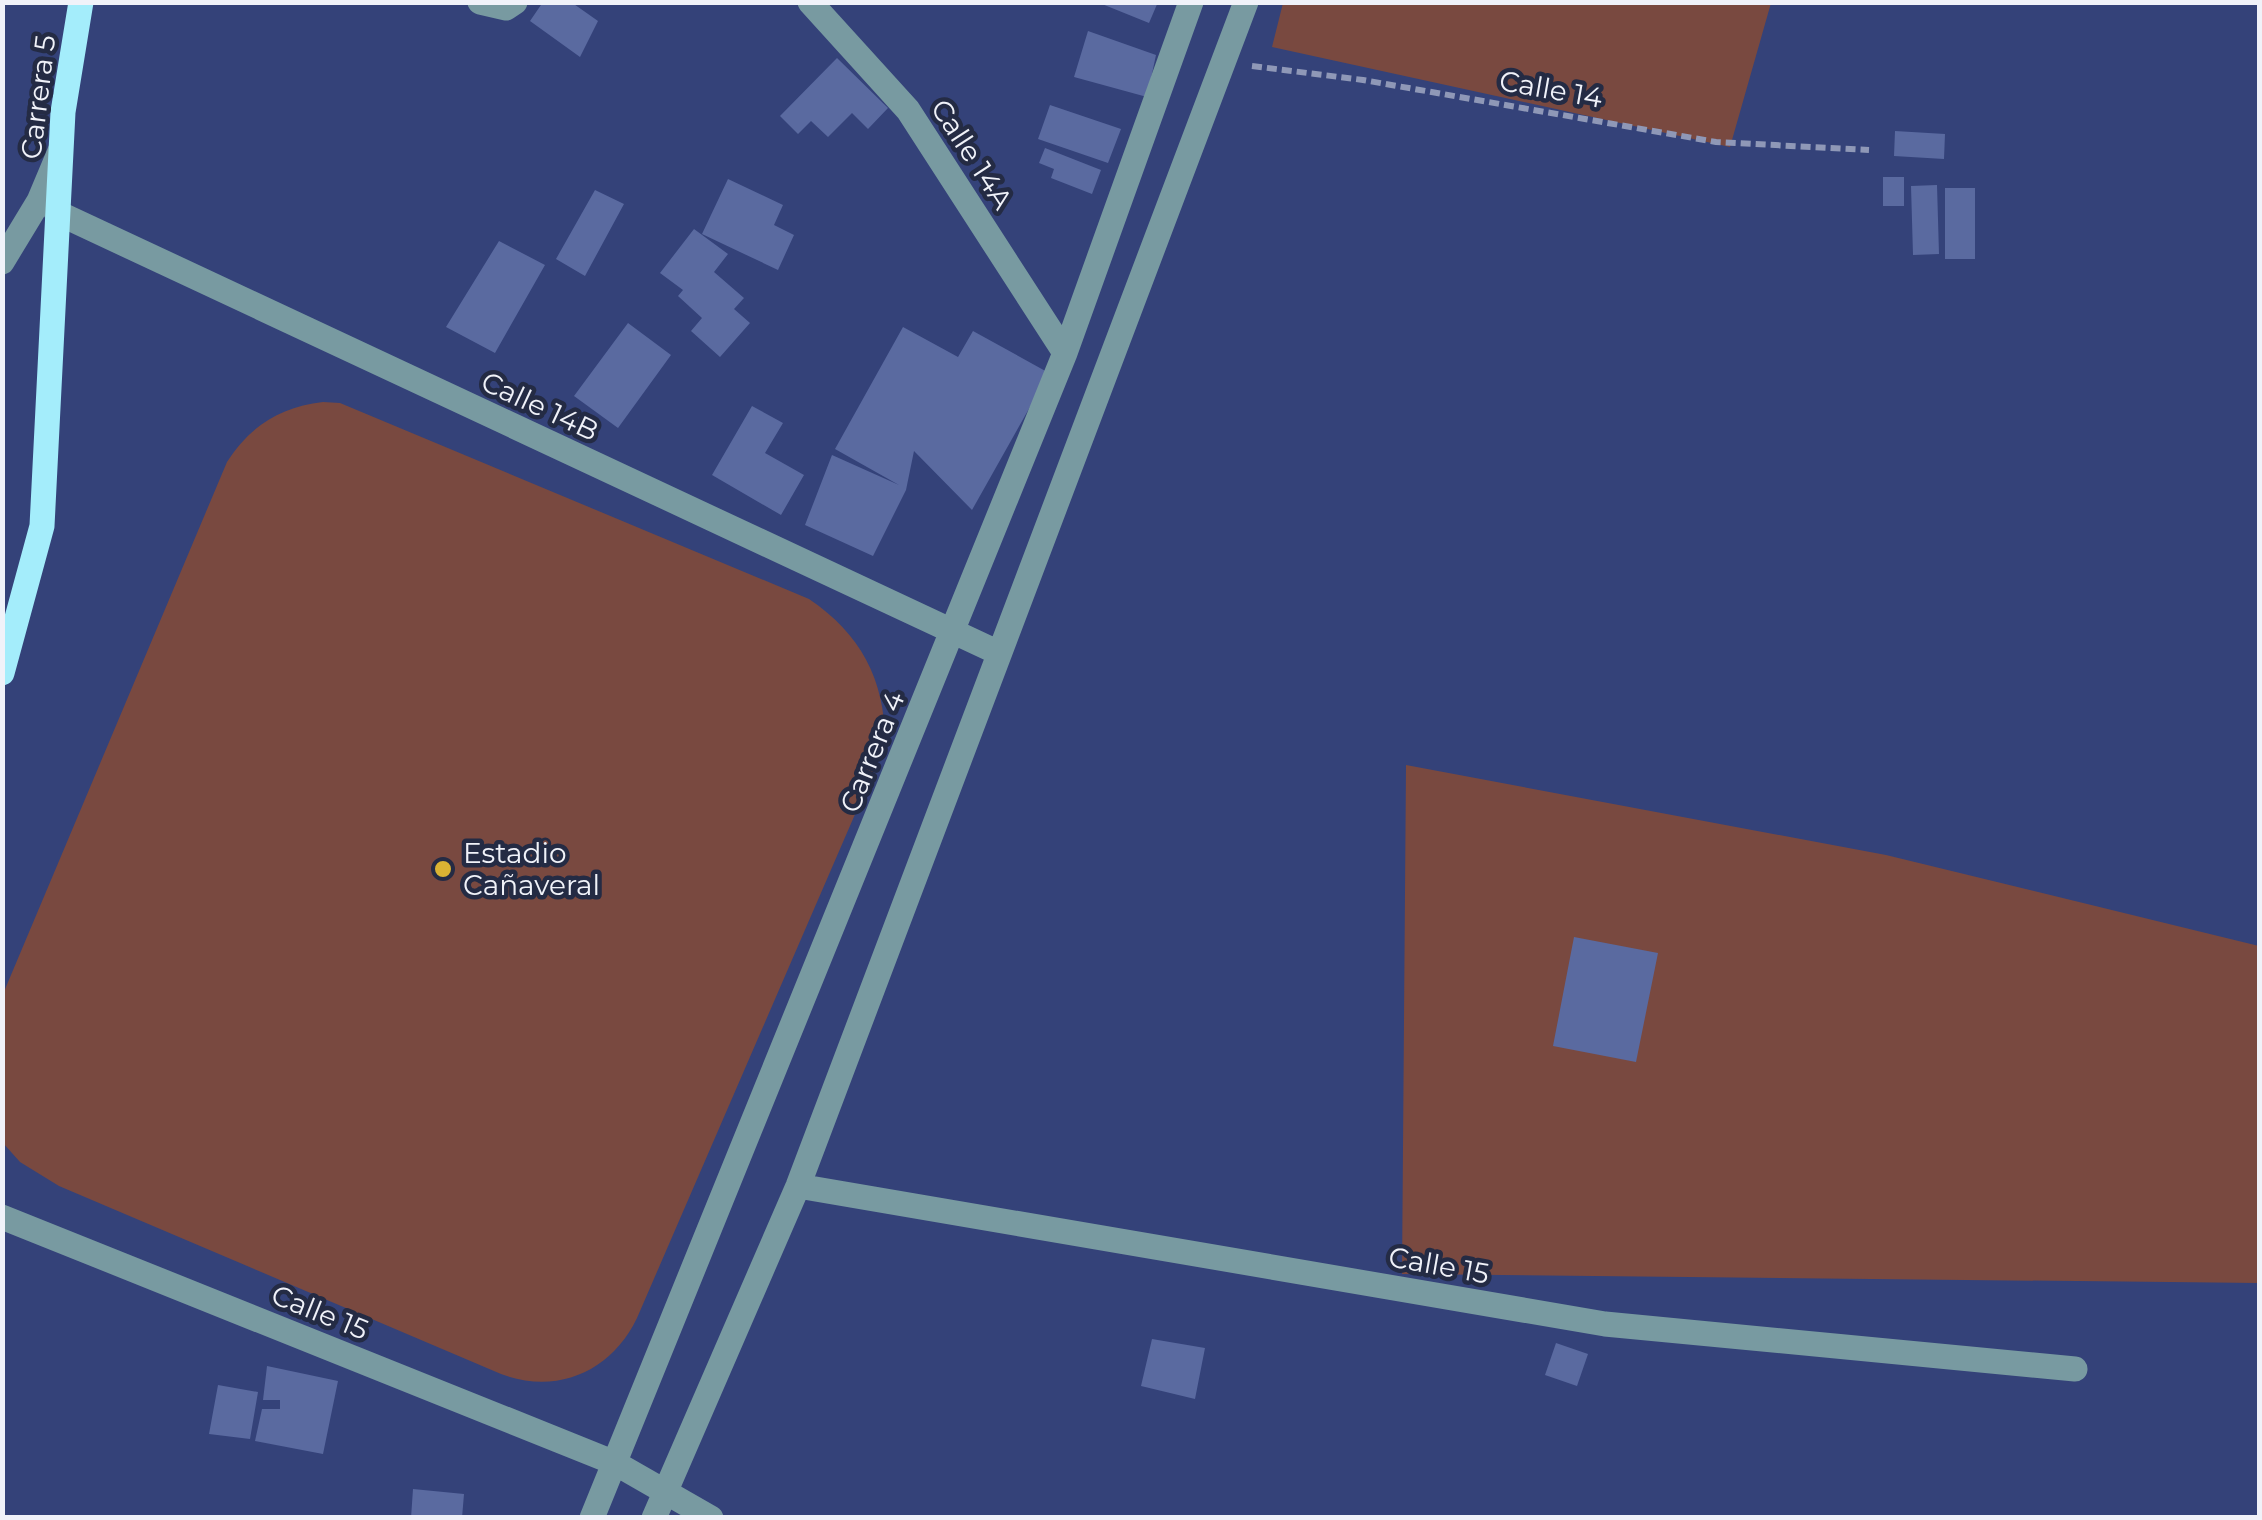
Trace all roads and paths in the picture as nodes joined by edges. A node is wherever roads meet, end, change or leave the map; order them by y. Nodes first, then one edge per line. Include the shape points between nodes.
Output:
1 (81, 2) edge
2 (480, 2) edge
3 (515, 2) edge
4 (810, 2) edge
5 (1191, 2) edge
6 (1246, 2) edge
7 (1226, 63) junction
8 (60, 150) junction
9 (1870, 150) dead end
10 (56, 212) junction
11 (2, 262) edge
12 (1065, 353) junction
13 (953, 632) junction
14 (999, 653) junction
15 (2, 673) edge
16 (798, 1186) junction
17 (2, 1217) edge
18 (2075, 1368) dead end
19 (615, 1463) junction
20 (665, 1492) junction
21 (592, 1518) edge
22 (654, 1518) edge
23 (711, 1518) edge

1 - 8 main road, Carrera 5
2 - 3 street via 506,8
4 - 12 street, Calle 14A via 908,110
5 - 12 street, Carrera 4
6 - 7 street
7 - 9 path, Calle 14 via 1363,80 1716,142
7 - 14 street
8 - 10 main road, Carrera 5
8 - 11 street
10 - 13 street, Calle 14B
10 - 15 main road, Carrera 5 via 42,526
12 - 13 street, Carrera 4
13 - 14 street, Calle 14B
13 - 19 street, Carrera 4
14 - 16 street
16 - 18 street, Calle 15 via 1605,1324
16 - 20 street
17 - 19 street, Calle 15
19 - 20 street, Calle 15
19 - 21 street, Carrera 4
20 - 22 street
20 - 23 street, Calle 15

